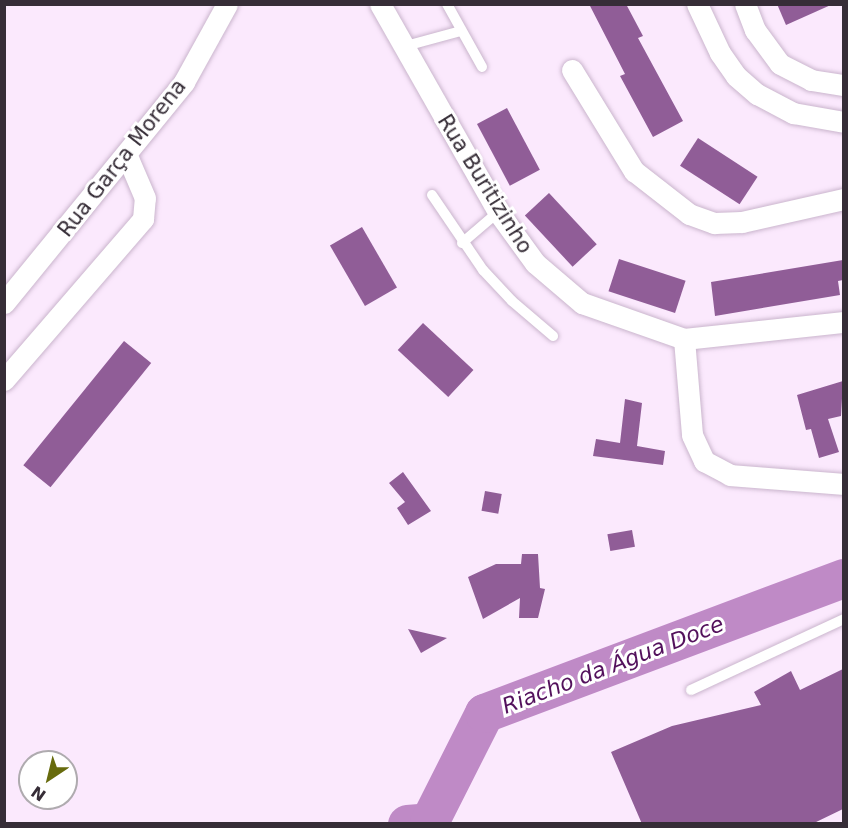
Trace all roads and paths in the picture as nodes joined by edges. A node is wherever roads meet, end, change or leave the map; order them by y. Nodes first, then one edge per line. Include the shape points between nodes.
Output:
1 (227, 4) edge
2 (380, 4) edge
3 (447, 4) edge
4 (697, 4) edge
5 (745, 4) edge
6 (462, 31) junction
7 (402, 47) junction
8 (482, 67) dead end
9 (572, 70) dead end
10 (843, 85) edge
11 (843, 122) edge
12 (127, 156) junction
13 (432, 195) dead end
14 (843, 199) edge
15 (498, 212) junction
16 (462, 243) junction
17 (4, 303) edge
18 (843, 322) edge
19 (552, 336) dead end
20 (684, 339) junction
21 (4, 380) edge
22 (843, 484) edge
23 (843, 619) edge
24 (691, 690) dead end

1 - 12 street, Rua Garça Morena via 184,81
2 - 7 street, Rua Buritizinho
3 - 6 lane
4 - 11 street via 736,76 757,94 793,113
5 - 10 street via 754,30 780,64 811,80
6 - 7 lane
6 - 8 lane
7 - 15 street, Rua Buritizinho
9 - 14 street via 634,171 689,214 714,223 742,222
12 - 17 street, Rua Garça Morena
12 - 21 street via 145,198 143,219
13 - 16 lane
15 - 16 lane
15 - 20 street, Rua Buritizinho via 534,263 582,303
16 - 19 lane via 512,301
18 - 20 street, Rua Buritizinho
20 - 22 street via 692,435 704,461 730,475
23 - 24 lane

